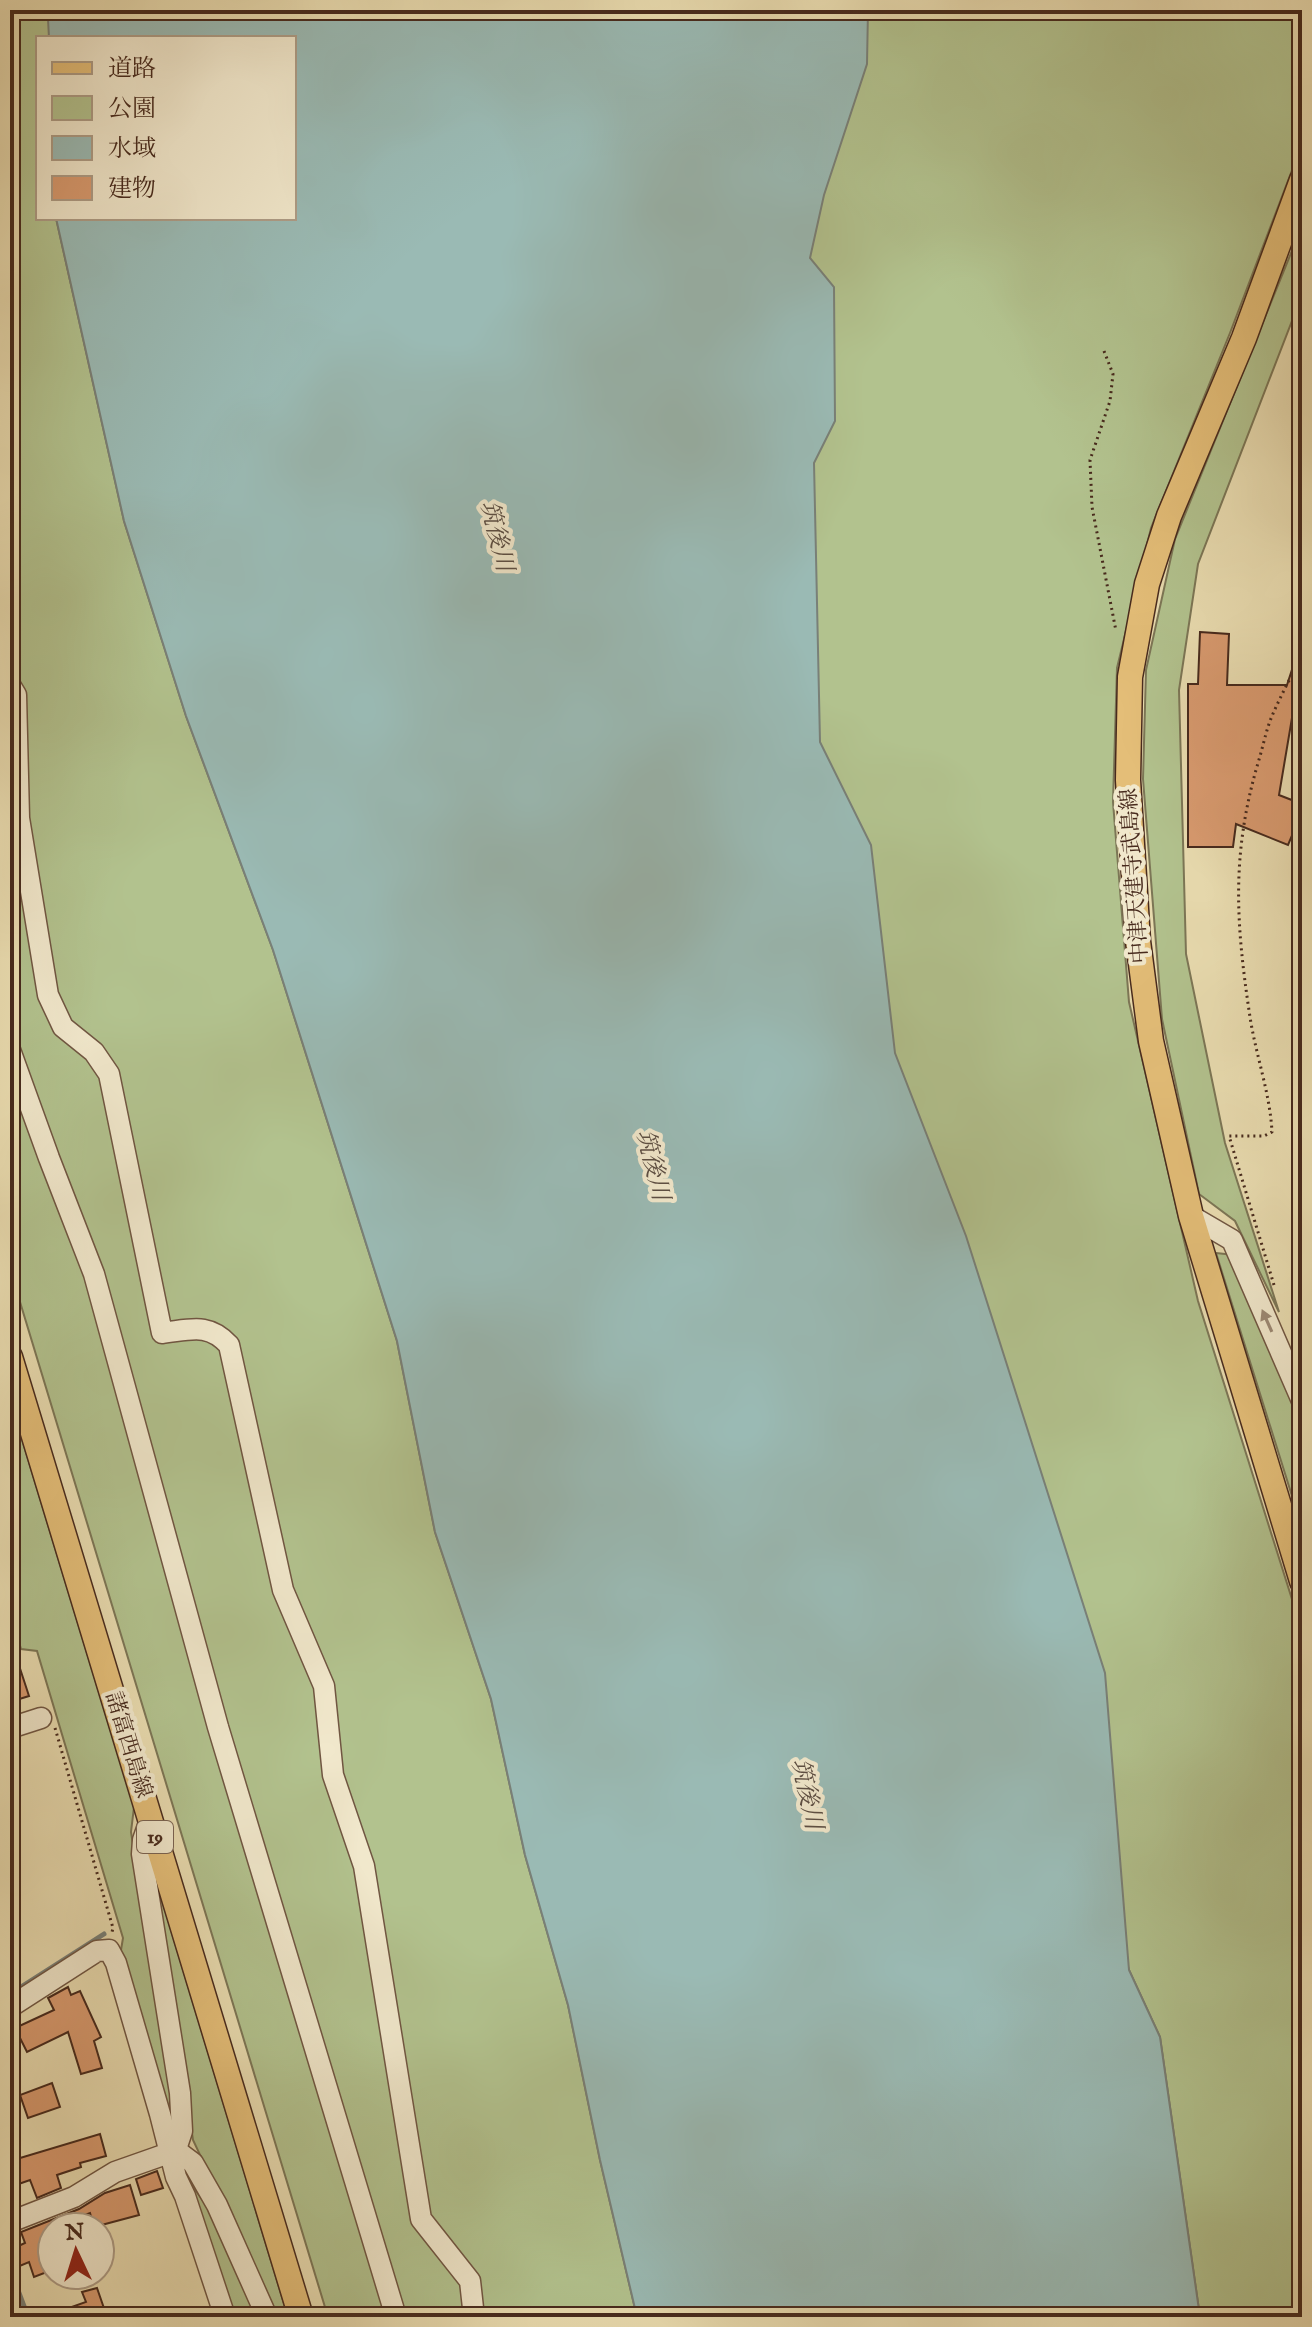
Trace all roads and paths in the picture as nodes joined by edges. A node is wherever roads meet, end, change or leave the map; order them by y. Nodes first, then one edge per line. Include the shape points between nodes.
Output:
1 (1302, 180) edge
2 (1104, 351) dead end
3 (1116, 634) dead end
4 (1302, 655) edge
5 (10, 685) edge
6 (10, 1050) edge
7 (1191, 1216) junction
8 (1274, 1286) dead end
9 (10, 1357) edge
10 (1301, 1394) edge
11 (1302, 1581) edge
12 (41, 1718) joint
13 (10, 1728) edge
14 (150, 1820) junction
15 (109, 1950) junction
16 (10, 2007) edge
17 (169, 2153) junction
18 (10, 2222) edge
19 (225, 2317) edge
20 (267, 2317) edge
21 (301, 2317) edge
22 (396, 2317) edge
23 (474, 2317) edge

1 - 7 main road, 中津天建寺武島線 via 1244,338 1169,516 1147,584 1130,677 1128,780 1138,941 1151,1041
2 - 3 path via 1113,374 1110,401 1090,460 1092,507
4 - 8 path via 1271,718 1251,785 1237,890 1241,954 1272,1132 1229,1136
5 - 23 street via 16,695 19,818 48,995 63,1027 94,1052 109,1074 162,1333 203,1328 229,1345 283,1590 324,1686 333,1775 364,1866 421,2219 470,2281
6 - 22 street via 94,1274 218,1727
10 -> 7 street via 1232,1240
7 - 11 main road, 中津天建寺武島線
9 - 14 main road, 諸富西島線 / 19
12 - 13 street
12 - 15 path via 53,1722 58,1736 113,1928
14 - 17 street via 142,1854 180,2093 182,2131
14 - 21 main road, 諸富西島線 / 19
15 - 16 street via 97,1951
15 - 17 street
17 - 18 street via 115,2172 74,2197
17 - 19 street
17 - 20 street via 193,2163

